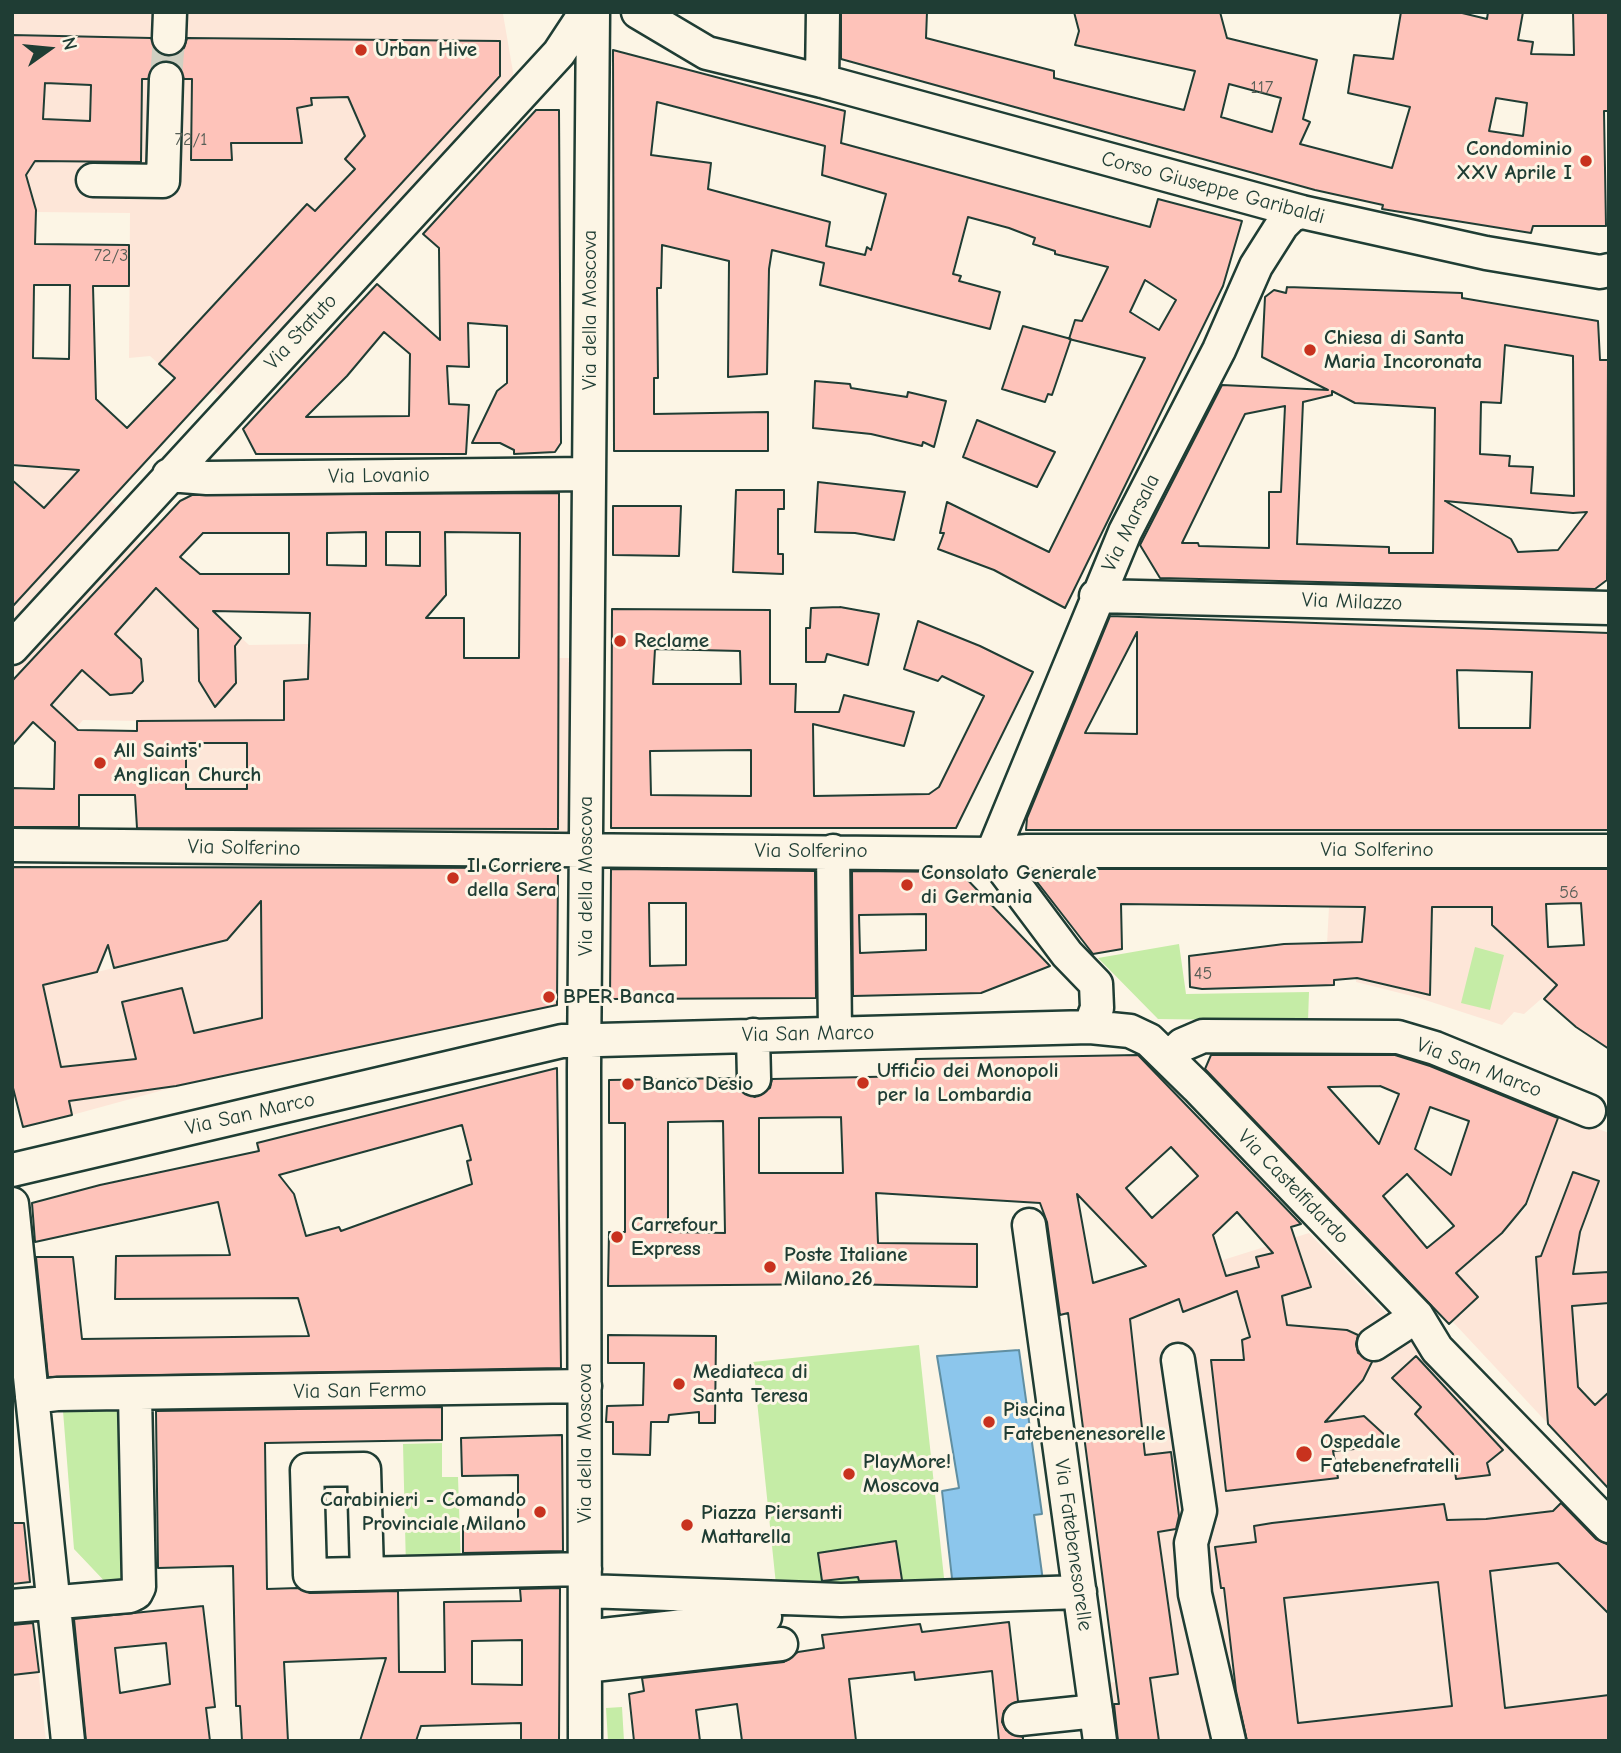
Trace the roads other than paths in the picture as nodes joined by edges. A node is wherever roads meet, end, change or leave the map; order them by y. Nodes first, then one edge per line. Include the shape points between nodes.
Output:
1 (586, 12) edge
2 (593, 12) edge
3 (638, 12) edge
4 (823, 12) edge
5 (166, 79) tunnel mouth
6 (822, 81) junction
7 (93, 180) dead end
8 (1302, 212) junction
9 (1609, 270) edge
10 (589, 474) junction
11 (169, 475) junction
12 (1096, 596) junction
13 (1609, 608) edge
14 (12, 648) edge
15 (12, 845) edge
16 (587, 850) junction
17 (833, 851) junction
18 (1609, 851) edge
19 (992, 853) junction
20 (1090, 1027) junction
21 (835, 1033) junction
22 (753, 1035) junction
23 (585, 1039) junction
24 (1169, 1058) junction
25 (754, 1079) dead end
26 (1589, 1111) dead end
27 (12, 1170) edge
28 (12, 1204) edge
29 (1029, 1225) dead end
30 (1417, 1316) junction
31 (1374, 1344) dead end
32 (1178, 1360) dead end
33 (585, 1386) junction
34 (135, 1395) junction
35 (32, 1397) junction
36 (1609, 1506) edge
37 (1609, 1527) edge
38 (367, 1573) dead end
39 (585, 1580) junction
40 (1080, 1592) junction
41 (55, 1602) junction
42 (12, 1606) edge
43 (765, 1617) dead end
44 (781, 1644) dead end
45 (585, 1651) junction
46 (1020, 1719) dead end
47 (1098, 1726) edge
48 (68, 1741) edge
49 (585, 1741) edge
50 (1229, 1741) edge

1 - 11 street, Via Statuto via 559,53
2 - 10 street, Via della Moscova
3 - 6 street, Corso Giuseppe Garibaldi via 707,53
4 - 6 street
5 - 7 street via 163,181
6 - 8 street, Corso Giuseppe Garibaldi
8 - 9 street, Corso Giuseppe Garibaldi via 1486,253
8 - 12 street, Via Marsala via 1282,225 1256,266
10 - 11 street, Via Lovanio
10 - 16 street, Via della Moscova
11 - 14 street, Via Statuto
12 - 13 street, Via Milazzo
12 - 19 street, Via Marsala
15 - 16 street, Via Solferino
16 - 17 street, Via Solferino
16 - 23 street, Via della Moscova
17 - 19 street, Via Solferino
17 - 21 street
18 - 19 street, Via Solferino via 1465,840
19 - 20 street via 1096,984 1097,1008
20 - 21 street, Via San Marco
20 - 24 street, Via San Marco via 1130,1031
21 - 22 street, Via San Marco
22 - 23 street, Via San Marco
22 - 25 street
23 - 27 street, Via San Marco
23 - 33 street, Via della Moscova
24 - 26 street, Via San Marco via 1182,1045 1203,1036 1398,1037
24 - 30 street, Via Castelfidardo
28 - 35 street
29 - 40 street, Via Fatebenesorelle
30 - 31 street
30 - 36 street, Via Castelfidardo via 1450,1340
30 - 37 street, Via Castelfidardo via 1437,1349
32 - 50 street via 1200,1511 1191,1543 1195,1594
33 - 34 street, Via San Fermo
33 - 39 street, Via della Moscova
34 - 35 street, Via San Fermo
34 - 41 street via 139,1587 130,1597
35 - 41 street
38 - 39 street
39 - 40 street via 841,1600
39 - 45 street, Via della Moscova
40 - 47 street, Via Fatebenesorelle
41 - 42 street
41 - 48 street
43 - 45 street
44 - 45 street
45 - 49 street, Via della Moscova
46 - 47 street

